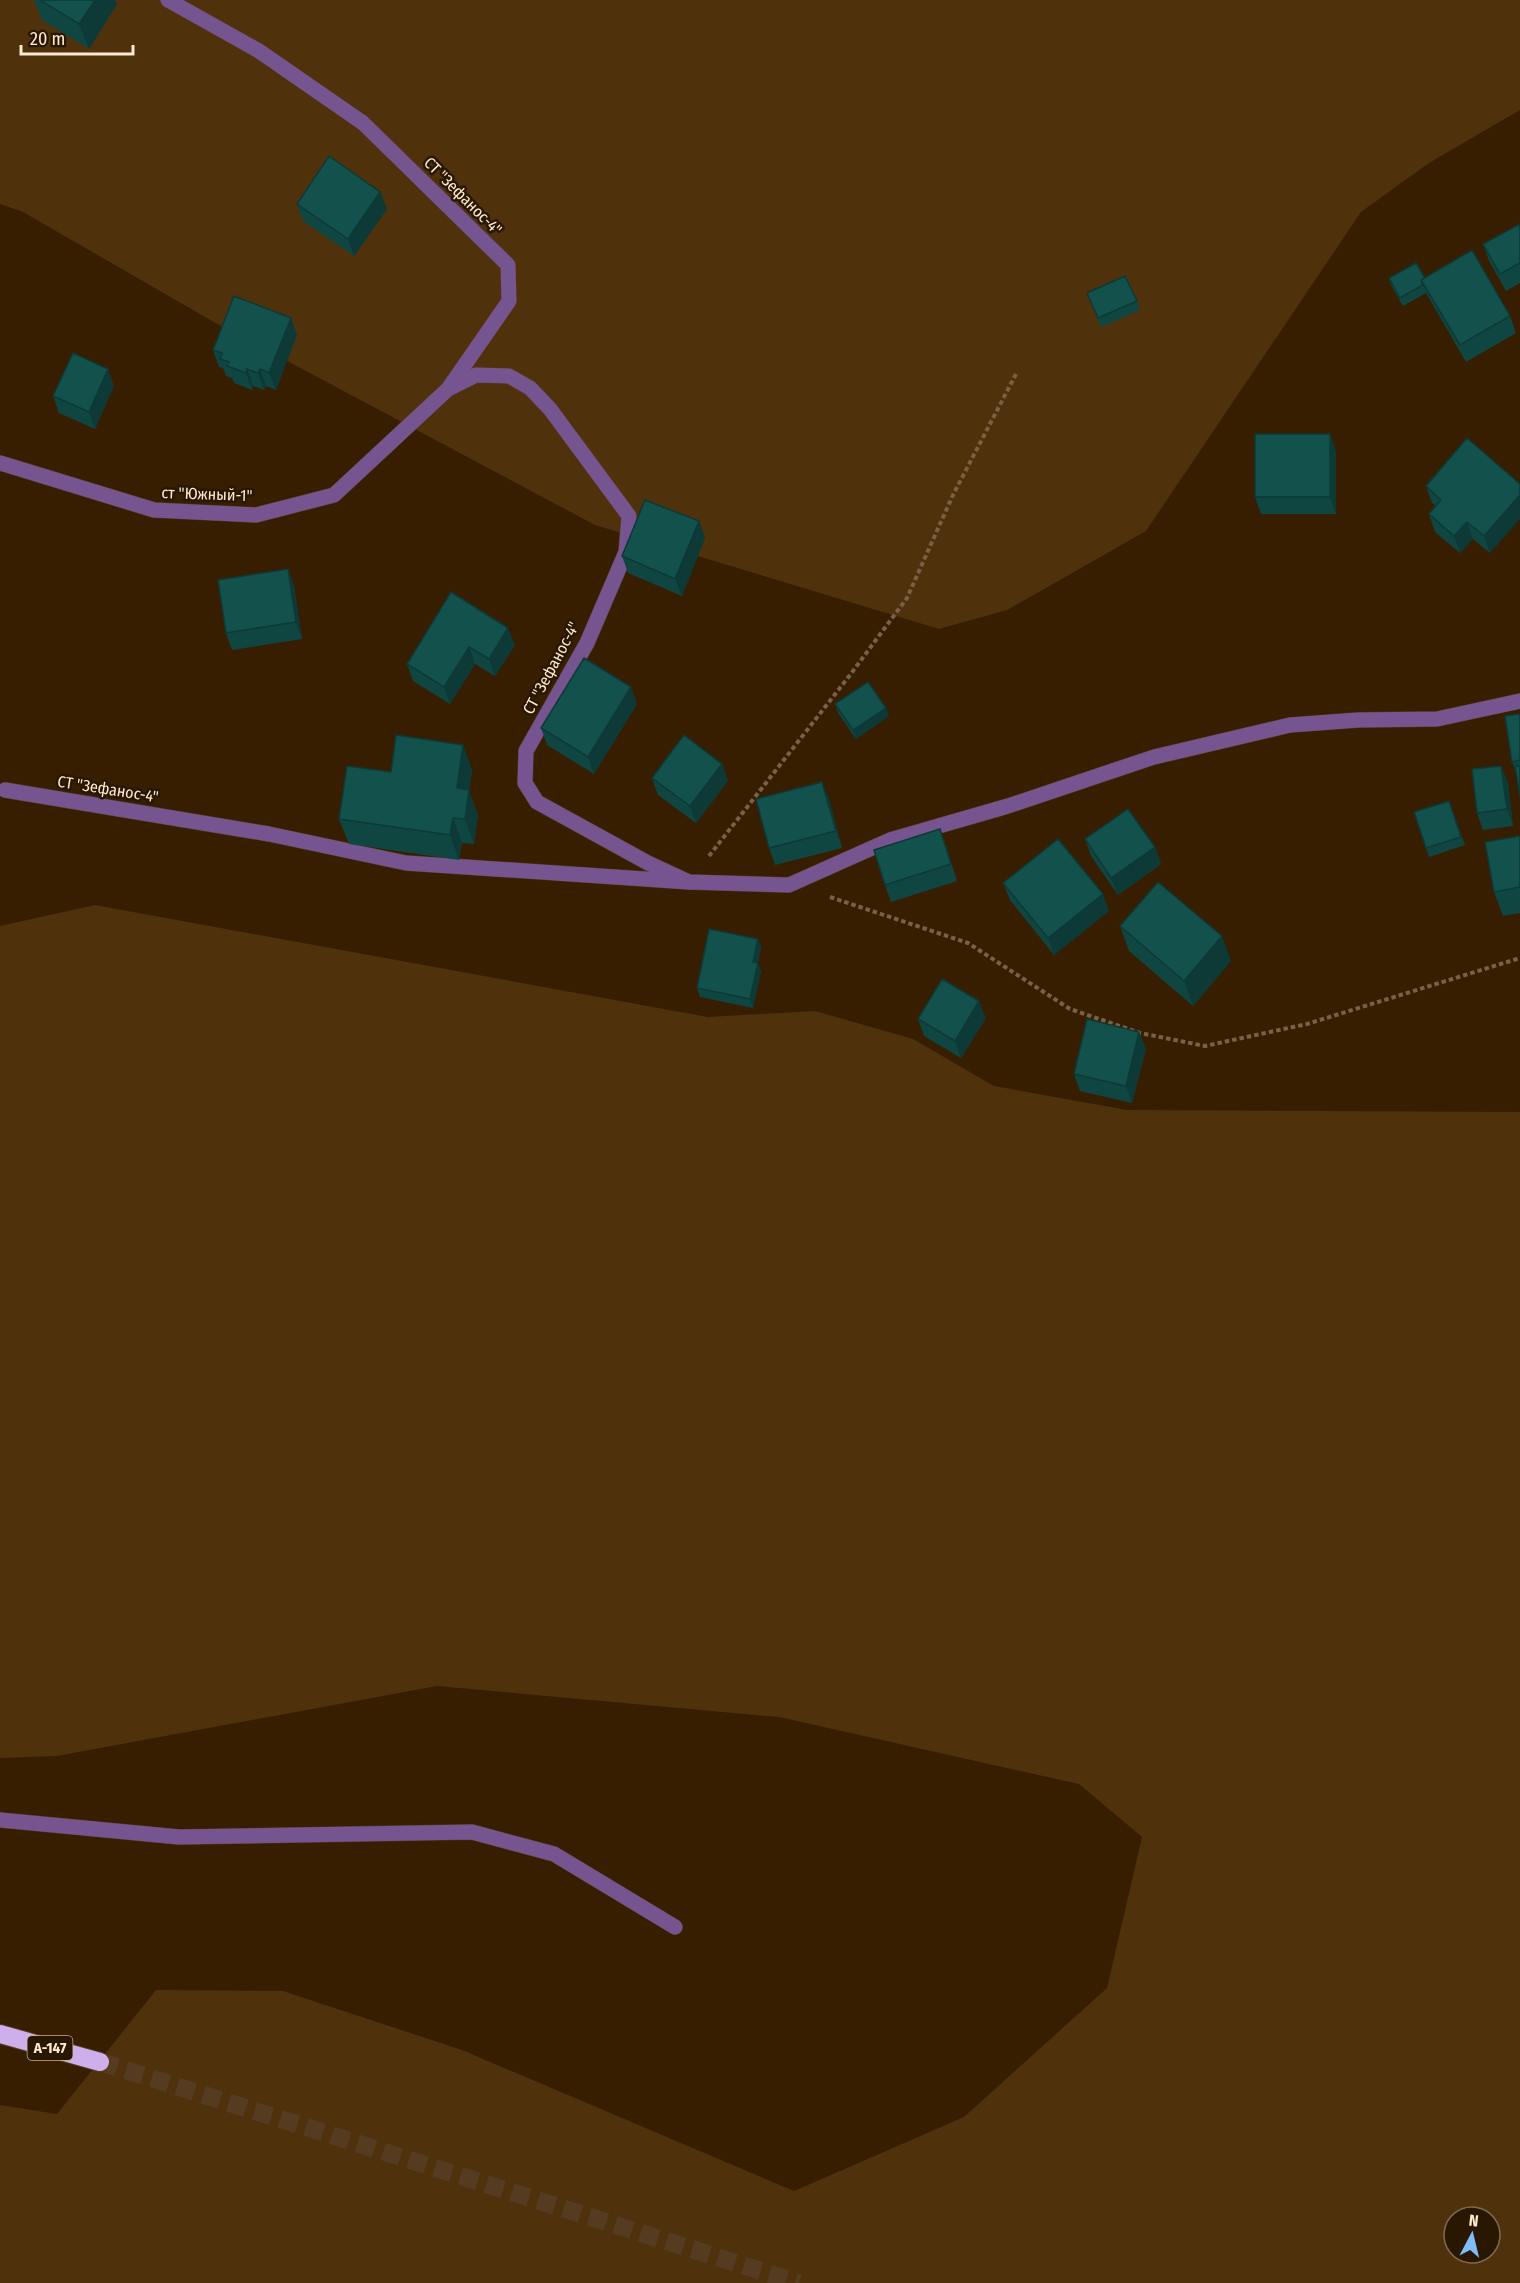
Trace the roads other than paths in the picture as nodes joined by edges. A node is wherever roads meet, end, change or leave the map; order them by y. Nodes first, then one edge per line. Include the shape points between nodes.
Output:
1 (168, 0) edge
2 (448, 389) junction
3 (0, 463) edge
4 (1520, 701) edge
5 (5, 790) dead end
6 (689, 882) junction
7 (0, 1820) edge
8 (675, 1927) dead end
9 (0, 2034) edge
10 (100, 2062) tunnel mouth

1 - 2 street, СТ "Зефанос-4" via 259,51 363,123 508,266 509,301
2 - 3 street, ст "Южный-1" via 334,495 256,515 154,510
2 - 6 street, СТ "Зефанос-4" via 476,375 509,376 530,388 629,516 626,552 587,643 526,751 525,783 537,802
4 - 6 street via 1437,718 1290,726 1154,757 890,840 789,885
5 - 6 street, СТ "Зефанос-4" via 269,834 406,863
7 - 8 street via 179,1837 472,1832 554,1854
9 - 10 highway, А-147

